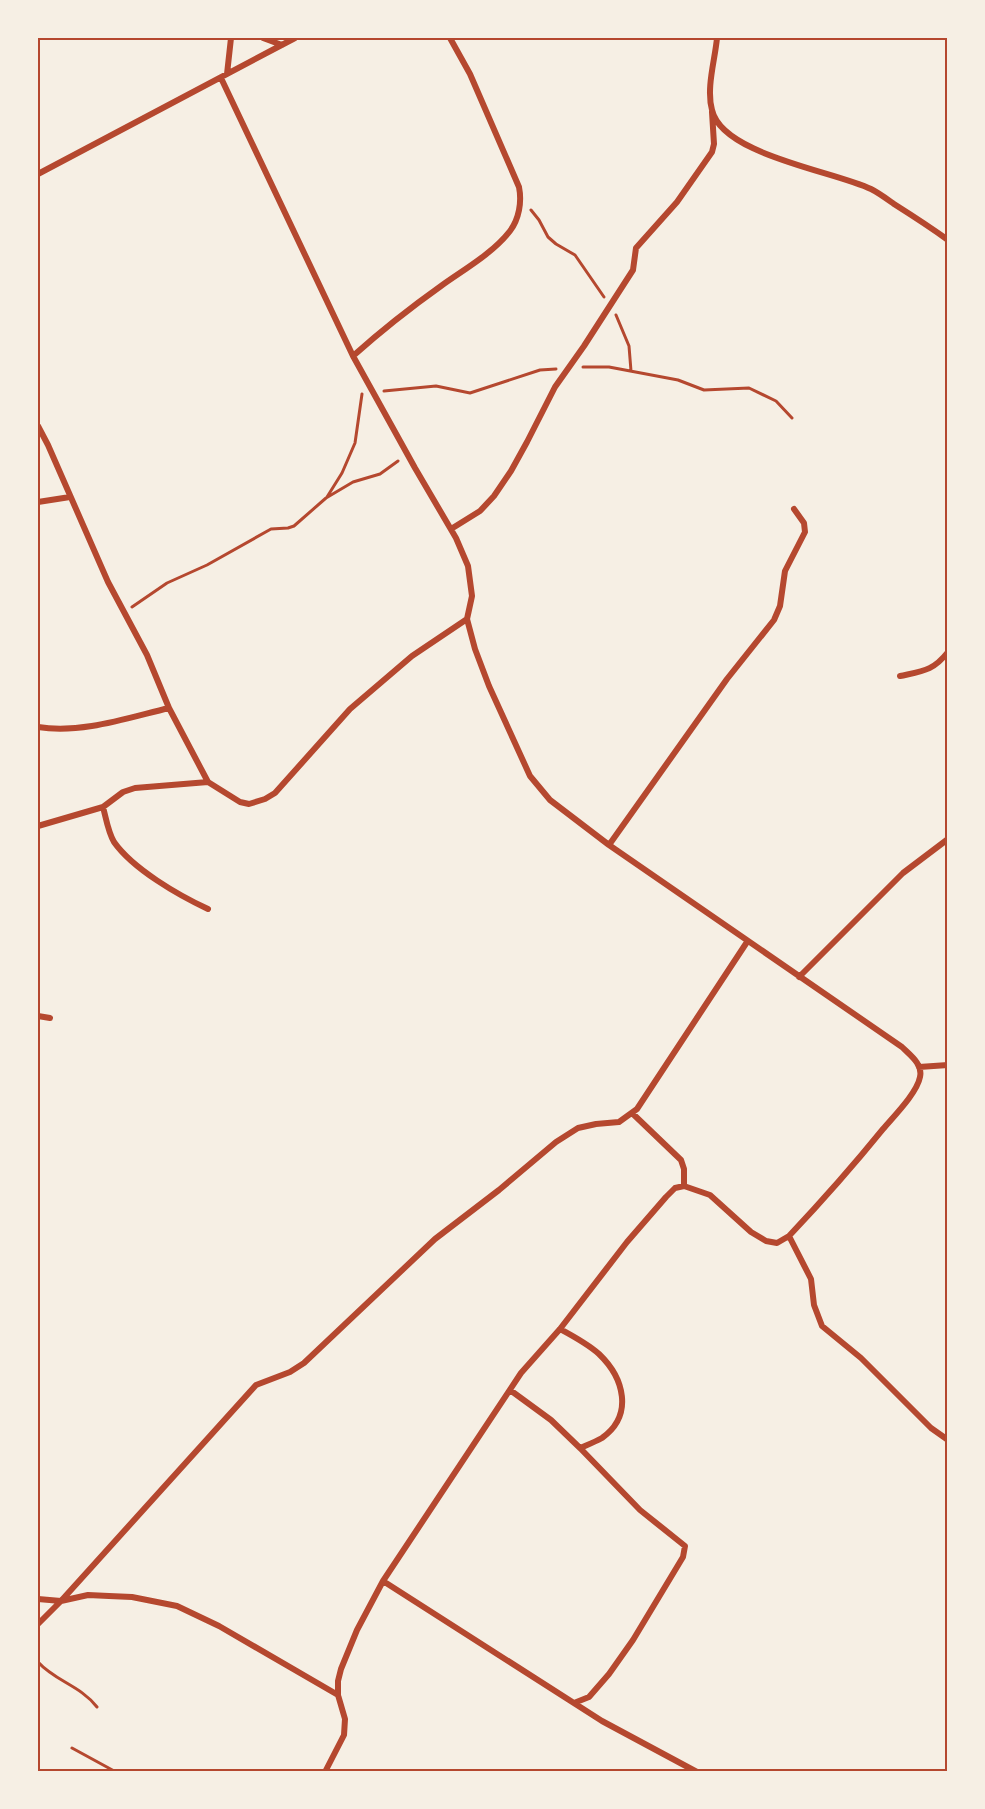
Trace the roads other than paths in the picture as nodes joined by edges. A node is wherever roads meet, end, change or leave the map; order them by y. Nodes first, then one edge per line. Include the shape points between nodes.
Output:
1 (231, 38) edge
2 (264, 38) edge
3 (295, 38) edge
4 (450, 38) edge
5 (717, 38) edge
6 (282, 45) junction
7 (224, 76) junction
8 (712, 112) junction
9 (38, 174) edge
10 (948, 240) edge
11 (353, 356) junction
12 (38, 426) edge
13 (70, 497) junction
14 (38, 502) edge
15 (794, 509) dead end
16 (451, 529) junction
17 (467, 619) junction
18 (948, 652) edge
19 (900, 676) dead end
20 (169, 708) junction
21 (38, 727) edge
22 (208, 782) junction
23 (103, 807) junction
24 (38, 826) edge
25 (948, 839) edge
26 (609, 846) junction
27 (208, 909) dead end
28 (747, 942) junction
29 (799, 976) junction
30 (38, 1016) edge
31 (50, 1018) dead end
32 (948, 1065) edge
33 (919, 1067) junction
34 (632, 1113) junction
35 (684, 1186) junction
36 (789, 1236) junction
37 (560, 1329) junction
38 (510, 1390) junction
39 (948, 1440) edge
40 (580, 1448) junction
41 (383, 1581) junction
42 (38, 1599) edge
43 (61, 1601) junction
44 (38, 1624) edge
45 (338, 1695) junction
46 (574, 1703) junction
47 (325, 1772) edge
48 (697, 1772) edge

1 - 7 street
2 - 6 street
3 - 6 street
4 - 11 street via 470,74 519,187 519,213 510,231 487,252 397,318
5 - 8 street
6 - 7 street
7 - 9 street
7 - 11 street
8 - 10 street via 735,140 873,190
8 - 16 street via 712,152 677,202 636,248 633,270 555,387 494,496 480,511
11 - 16 street
12 - 13 street
13 - 14 street
13 - 20 street
15 - 26 street via 805,532 785,571 774,620 727,679
16 - 17 street via 468,566 472,596
17 - 22 street via 412,656 350,710 275,793 249,804
17 - 26 street via 489,686 530,777 550,800
18 - 19 street via 930,669
20 - 21 street via 92,726
20 - 22 street
22 - 23 street via 130,789
23 - 24 street
23 - 27 street via 114,841 127,857
25 - 29 street via 903,873
26 - 28 street
28 - 29 street
28 - 34 street
29 - 33 street via 902,1047
30 - 31 street
32 - 33 street
33 - 36 street via 917,1084 897,1113
34 - 35 street via 681,1160
34 - 43 street via 619,1122 578,1128 556,1142 435,1239 304,1363 256,1385
35 - 36 street via 710,1195 766,1241 777,1243
35 - 37 street via 675,1188 627,1242
36 - 39 street via 811,1279 814,1305 822,1326
37 - 38 street
37 - 40 street via 597,1352 611,1366 622,1391 623,1406 615,1424 602,1438
38 - 40 street via 551,1420
38 - 41 street
40 - 46 street via 640,1510 683,1543 686,1550 609,1674 589,1697
41 - 45 street via 357,1630 338,1681
41 - 46 street
42 - 43 street
43 - 44 street
43 - 45 street via 88,1595 132,1597 177,1606
45 - 47 street via 345,1719 344,1735
46 - 48 street

